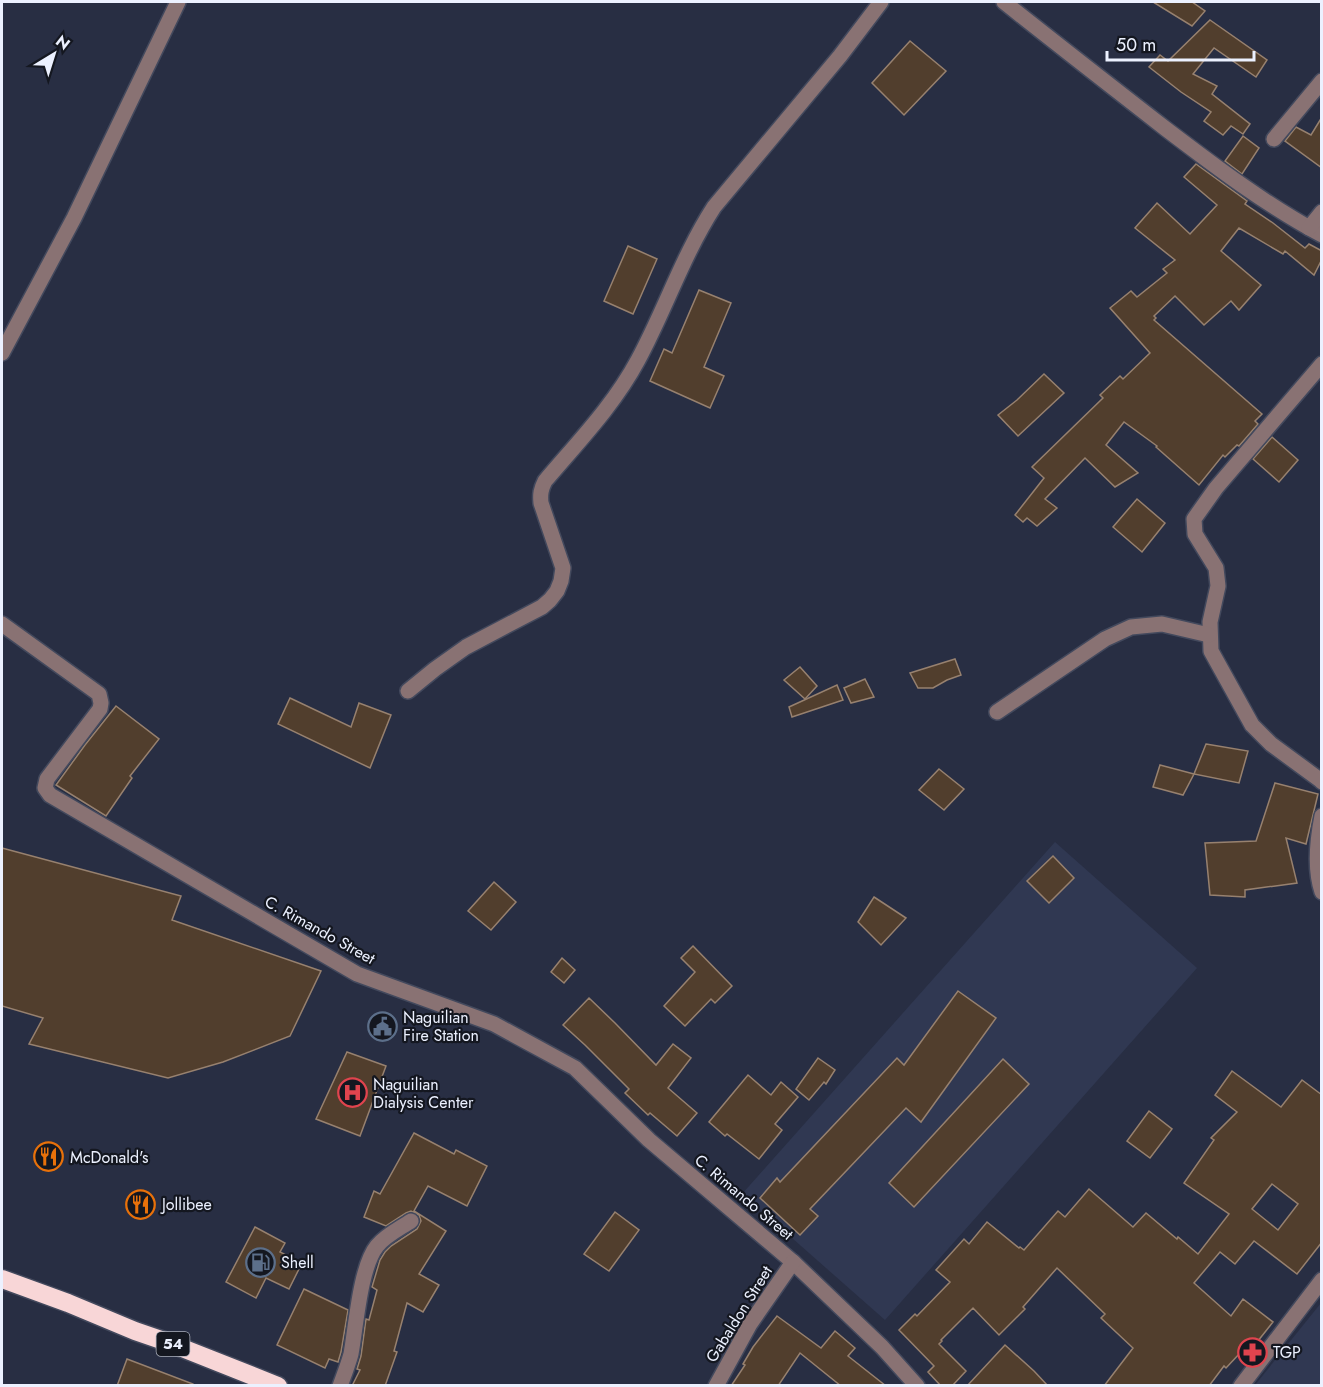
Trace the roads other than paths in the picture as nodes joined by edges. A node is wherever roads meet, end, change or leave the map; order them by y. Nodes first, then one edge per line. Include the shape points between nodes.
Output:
1 (178, 2) edge
2 (881, 2) edge
3 (1004, 2) edge
4 (1322, 81) edge
5 (1274, 139) dead end
6 (1322, 212) edge
7 (1315, 232) edge
8 (2, 353) edge
9 (1322, 364) edge
10 (2, 624) edge
11 (1209, 635) junction
12 (408, 691) dead end
13 (998, 712) dead end
14 (1322, 783) edge
15 (1322, 816) edge
16 (1322, 892) edge
17 (411, 1221) dead end
18 (793, 1262) junction
19 (2, 1279) edge
20 (1322, 1280) edge
21 (278, 1386) edge
22 (340, 1386) edge
23 (716, 1386) edge
24 (916, 1386) edge
25 (1241, 1386) edge

1 - 8 street via 74,218
2 - 12 street via 714,207 700,228 627,379 545,481 541,503 563,568 561,581 550,600 466,646
3 - 7 street via 1214,166
4 - 5 street
6 - 7 street
9 - 11 street via 1194,519 1195,534 1216,568 1218,586
10 - 18 street, C. Rimando Street via 99,694 100,709 47,779 45,788 50,795 357,974 494,1024 574,1068 650,1140
11 - 13 street via 1162,624 1131,627 1105,639
11 - 14 street via 1211,651 1251,725
15 - 16 street via 1317,878
17 - 22 street via 386,1238 371,1256 350,1357
18 - 23 street, Gabaldon Street via 750,1324
18 - 24 street, C. Rimando Street via 882,1347
19 - 21 highway, 54
20 - 25 street

